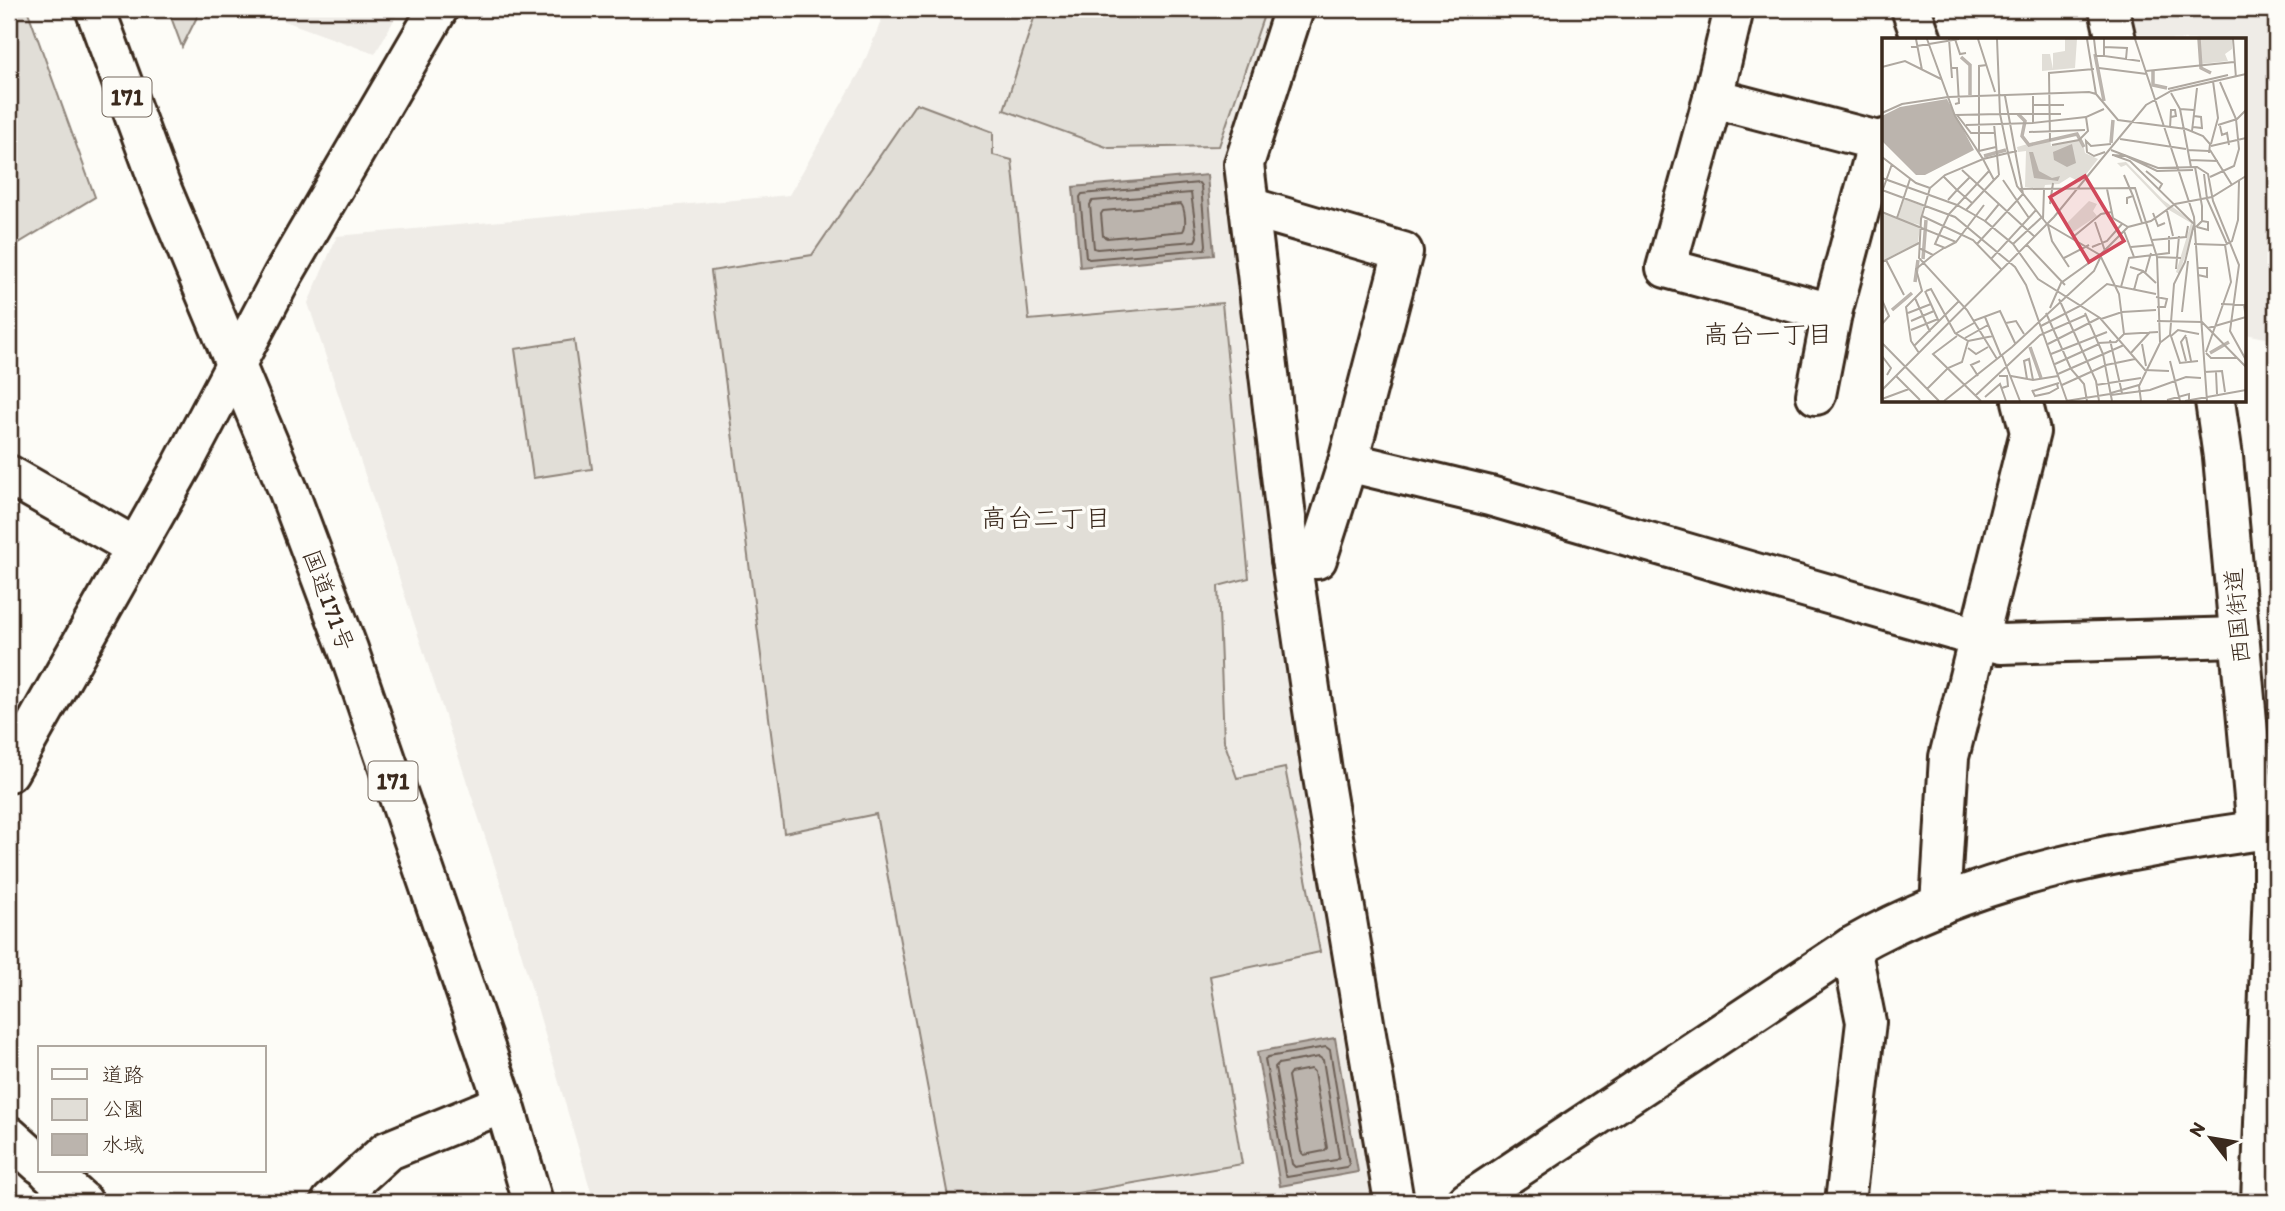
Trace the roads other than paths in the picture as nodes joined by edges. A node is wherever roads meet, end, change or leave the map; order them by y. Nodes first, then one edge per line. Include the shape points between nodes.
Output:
1 (95, 9) edge
2 (438, 9) edge
3 (1294, 9) edge
4 (1734, 9) edge
5 (1910, 9) edge
6 (2109, 9) edge
7 (1921, 38) edge
8 (2116, 38) edge
9 (1713, 98) junction
10 (1881, 140) edge
11 (1249, 207) junction
12 (1832, 313) junction
13 (236, 367) junction
14 (1816, 395) dead end
15 (2022, 402) edge
16 (2215, 402) edge
17 (1348, 462) junction
18 (9, 475) edge
19 (135, 547) junction
20 (1291, 559) junction
21 (1977, 638) junction
22 (2239, 638) junction
23 (9, 772) edge
24 (2269, 829) edge
25 (1940, 905) junction
26 (1851, 947) junction
27 (504, 1103) junction
28 (9, 1136) edge
29 (38, 1162) edge
30 (49, 1172) edge
31 (83, 1202) edge
32 (331, 1202) edge
33 (533, 1202) edge
34 (1394, 1202) edge
35 (1468, 1202) edge
36 (1845, 1202) edge
37 (2261, 1202) edge

1 - 13 main road, 国道171号 / 171 via 160,185
2 - 13 main road via 283,275
3 - 11 main road via 1244,164
4 - 9 main road
5 - 7 main road
6 - 8 main road
9 - 10 main road
9 - 12 main road via 1666,268
10 - 12 main road
11 - 17 main road via 1403,252
11 - 20 main road
12 - 14 main road
13 - 19 main road
13 - 27 main road, 国道171号 / 171 via 343,636
15 - 21 main road via 2030,432
16 - 22 main road, 西国街道
17 - 20 main road via 1317,559
17 - 21 main road via 1490,495
18 - 19 main road
19 - 23 main road
20 - 34 main road
21 - 22 main road via 2001,644
21 - 25 main road via 1949,757
22 - 24 main road, 西国街道
24 - 25 main road via 2100,856
24 - 37 main road, 西国街道 via 2273,886
25 - 26 main road via 1891,924
26 - 35 main road
26 - 36 main road via 1866,1022
27 - 32 main road via 387,1151
27 - 33 main road, 国道171号 / 171
28 - 29 main road
30 - 31 main road

